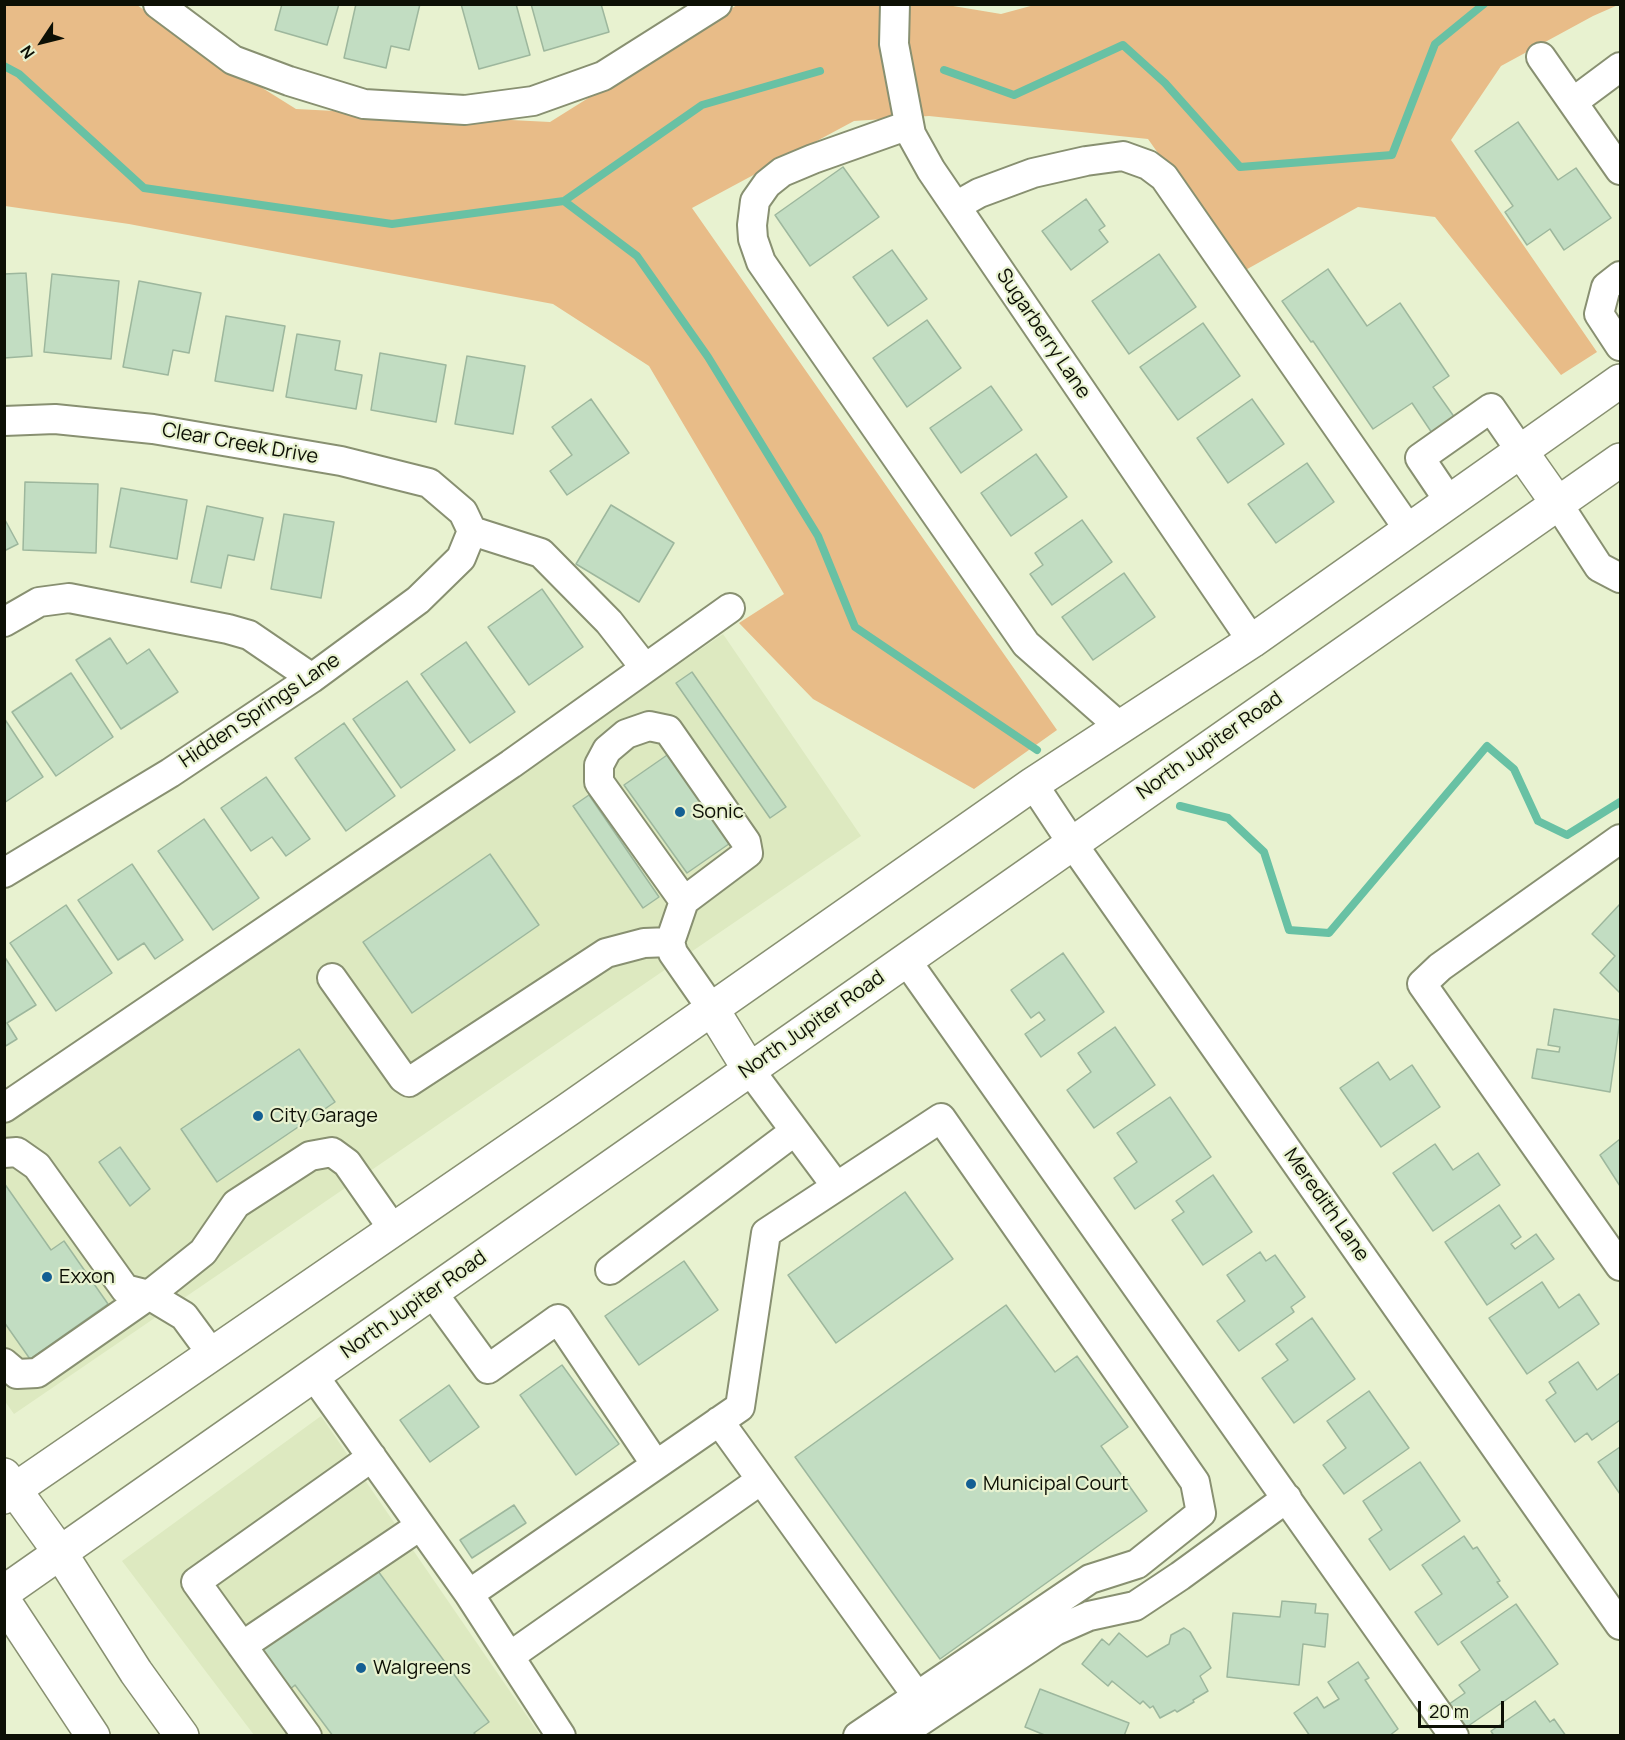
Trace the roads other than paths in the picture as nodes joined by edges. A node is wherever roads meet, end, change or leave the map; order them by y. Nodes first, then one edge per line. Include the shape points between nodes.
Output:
1 (159, 4) edge
2 (717, 4) edge
3 (895, 4) edge
4 (1541, 57) dead end
5 (1620, 67) edge
6 (1573, 102) junction
7 (909, 125) junction
8 (1620, 170) edge
9 (956, 206) junction
10 (1620, 276) edge
11 (1620, 346) edge
12 (1620, 381) edge
13 (4, 421) edge
14 (1520, 450) junction
15 (1620, 460) edge
16 (1449, 501) junction
17 (1558, 504) junction
18 (468, 521) junction
19 (1409, 530) junction
20 (1620, 579) edge
21 (730, 608) dead end
22 (4, 622) edge
23 (1252, 640) junction
24 (645, 668) junction
25 (312, 678) junction
26 (1119, 726) junction
27 (1033, 784) junction
28 (1620, 839) edge
29 (1072, 843) junction
30 (4, 873) edge
31 (684, 902) junction
32 (670, 942) junction
33 (906, 960) junction
34 (332, 978) dead end
35 (712, 1009) junction
36 (749, 1069) junction
37 (4, 1108) edge
38 (795, 1131) junction
39 (4, 1153) edge
40 (836, 1186) junction
41 (393, 1229) junction
42 (1620, 1266) edge
43 (610, 1270) dead end
44 (432, 1292) junction
45 (149, 1295) junction
46 (212, 1354) junction
47 (4, 1363) edge
48 (314, 1376) junction
49 (719, 1421) junction
50 (372, 1457) junction
51 (656, 1465) junction
52 (761, 1480) junction
53 (8, 1487) edge
54 (1287, 1498) junction
55 (420, 1526) junction
56 (61, 1554) junction
57 (4, 1592) edge
58 (469, 1594) junction
59 (4, 1601) edge
60 (1620, 1625) edge
61 (242, 1646) junction
62 (510, 1656) junction
63 (917, 1696) junction
64 (900, 1735) edge
65 (93, 1736) edge
66 (182, 1736) edge
67 (307, 1736) edge
68 (561, 1736) edge
69 (858, 1736) edge
70 (1454, 1736) edge

1 - 2 street via 233,60 288,81 364,104 465,110 533,101 603,76
3 - 7 street, Sugarberry Lane via 894,44
4 - 6 street
5 - 6 street
6 - 8 street
7 - 9 street, Sugarberry Lane via 931,170
7 - 26 street via 813,159 782,172 767,184 755,201 752,225 760,261 1026,644
9 - 19 street via 979,192 1086,161 1123,156 1148,165 1164,177
9 - 23 street, Sugarberry Lane
10 - 11 street via 1606,287 1599,314
12 - 14 main road
13 - 18 street, Clear Creek Drive via 55,418 153,429 341,461 429,483
14 - 16 main road
14 - 16 street via 1491,408 1420,458
14 - 17 main road
15 - 17 main road, North Jupiter Road
16 - 19 main road
17 - 20 street via 1599,567
17 - 29 main road, North Jupiter Road
18 - 24 street via 541,553 609,622
18 - 25 street, Hidden Springs Lane via 461,558 418,600
19 - 23 main road
21 - 24 street
22 - 25 street via 39,602 69,598 228,629 249,636
23 - 26 main road
24 - 37 street via 502,770
25 - 30 street, Hidden Springs Lane via 170,773
26 - 27 main road
27 - 29 street, Meredith Lane
27 - 35 main road
28 - 42 street via 1440,967 1422,984
29 - 33 main road, North Jupiter Road
29 - 60 street, Meredith Lane
31 - 31 street via 599,782 599,765 607,750 626,734 649,726 668,730 746,842 748,853
31 - 32 street
32 - 34 street via 644,943 606,952 409,1082
32 - 35 street via 673,953
33 - 36 main road, North Jupiter Road
33 - 54 street
35 - 36 main road
35 - 41 main road
36 - 38 street
36 - 44 main road, North Jupiter Road
38 - 40 street
38 - 43 street
39 - 45 street via 17,1152 37,1166 126,1289
40 - 49 street via 766,1233 740,1407
40 - 63 street via 941,1118 1195,1482 1201,1513 1137,1564 1090,1579
41 - 45 street via 347,1163 332,1152 310,1156 236,1204 203,1252
41 - 46 main road
44 - 48 main road, North Jupiter Road
44 - 51 street via 488,1369 558,1319
45 - 46 street via 184,1316
45 - 47 street via 36,1373 17,1374
46 - 53 main road
48 - 50 street
48 - 56 main road, North Jupiter Road
49 - 51 street
49 - 52 street
50 - 55 street
50 - 61 street via 196,1582
51 - 58 street
52 - 62 street
52 - 63 street
53 - 56 main road
54 - 64 street via 1135,1606 1089,1616 1055,1631
54 - 70 street
55 - 58 street
55 - 61 street
56 - 57 main road, North Jupiter Road
56 - 66 main road
58 - 62 street
59 - 65 main road
61 - 67 street
62 - 68 street
63 - 69 street

